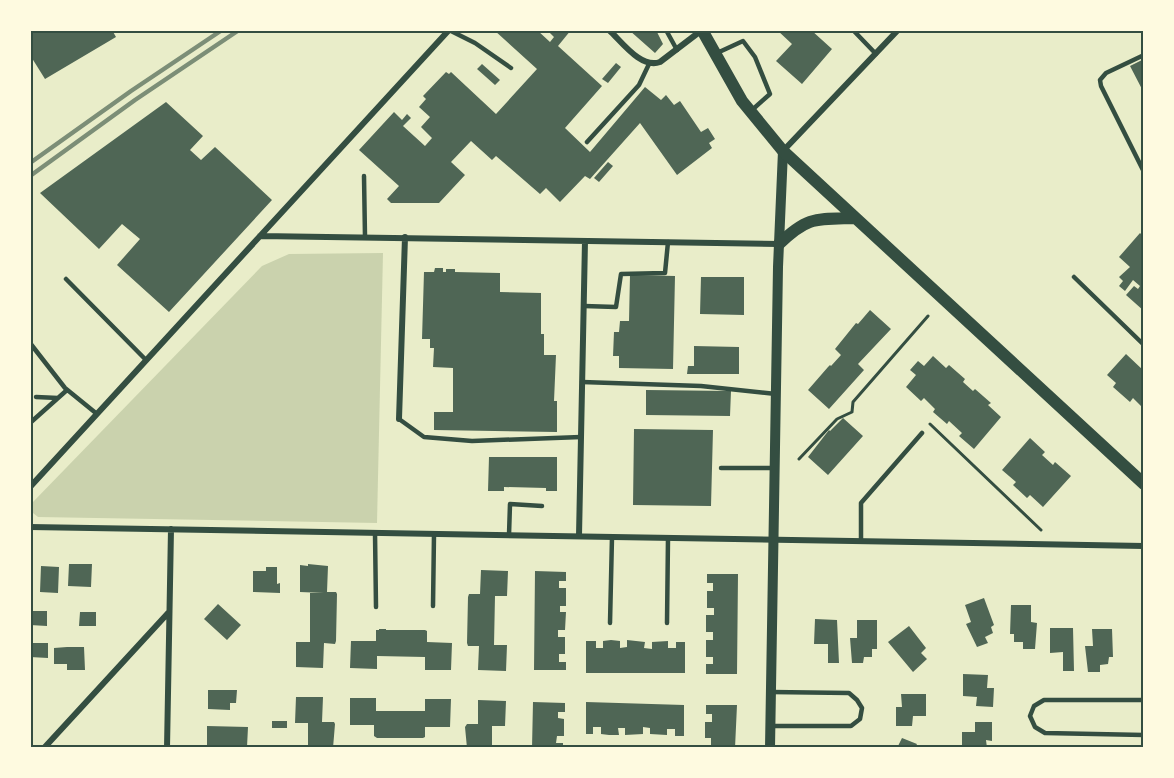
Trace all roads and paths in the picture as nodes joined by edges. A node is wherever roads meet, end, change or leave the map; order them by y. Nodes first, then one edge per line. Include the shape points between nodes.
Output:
1 (449, 30) edge
2 (609, 30) edge
3 (666, 30) edge
4 (702, 30) edge
5 (853, 30) edge
6 (898, 30) edge
7 (676, 50) junction
8 (714, 54) junction
9 (876, 54) junction
10 (1144, 55) edge
11 (649, 64) junction
12 (511, 68) dead end
13 (750, 112) junction
14 (587, 142) dead end
15 (783, 151) junction
16 (1144, 172) edge
17 (364, 176) dead end
18 (855, 218) junction
19 (260, 236) junction
20 (365, 237) junction
21 (405, 237) junction
22 (585, 241) junction
23 (668, 242) junction
24 (779, 244) junction
25 (1074, 277) dead end
26 (66, 279) dead end
27 (584, 306) junction
28 (928, 316) dead end
29 (30, 343) edge
30 (1144, 345) edge
31 (146, 360) junction
32 (582, 382) junction
33 (67, 390) junction
34 (776, 394) junction
35 (36, 397) dead end
36 (58, 398) junction
37 (97, 414) junction
38 (399, 419) joint
39 (30, 423) edge
40 (922, 433) joint
41 (581, 437) junction
42 (799, 459) dead end
43 (721, 468) dead end
44 (775, 468) junction
45 (1144, 484) edge
46 (30, 487) edge
47 (542, 506) dead end
48 (30, 527) edge
49 (171, 529) junction
50 (1041, 531) dead end
51 (375, 533) junction
52 (434, 534) junction
53 (509, 535) junction
54 (579, 536) junction
55 (612, 537) junction
56 (668, 538) junction
57 (774, 540) junction
58 (861, 541) junction
59 (1144, 546) edge
60 (433, 606) dead end
61 (376, 607) dead end
62 (169, 612) junction
63 (610, 622) dead end
64 (667, 623) dead end
65 (771, 692) junction
66 (1144, 700) edge
67 (771, 726) junction
68 (1144, 735) edge
69 (44, 748) edge
70 (167, 748) edge
71 (770, 748) edge

1 - 12 lane
1 - 19 street
2 - 11 street
3 - 7 lane
4 - 7 street
4 - 8 main road
5 - 9 lane
6 - 9 street
7 - 11 street via 660,62
8 - 13 main road
8 - 13 lane via 743,41 755,57 770,94
9 - 15 street
10 - 16 lane via 1106,73 1100,80
11 - 14 lane via 639,86
13 - 15 main road
15 - 18 main road
15 - 24 street
17 - 20 lane
18 - 24 main road via 803,223
18 - 45 main road
19 - 20 street
19 - 31 street
20 - 21 street
21 - 22 street
21 - 38 street
22 - 23 street
22 - 27 street
23 - 24 street
23 - 27 lane via 665,273 621,274 616,307
24 - 34 street
25 - 30 lane
26 - 31 lane
27 - 32 street
28 - 42 path via 853,402 852,412 837,419
29 - 33 lane
31 - 37 street
32 - 34 lane via 701,386
32 - 41 street
33 - 36 lane
33 - 37 lane
34 - 44 street
35 - 36 lane
36 - 39 lane
37 - 46 street
38 - 41 lane via 424,437 472,441
40 - 50 path via 929,424
40 - 58 lane via 861,503
41 - 54 street
43 - 44 lane
44 - 57 street
47 - 53 lane via 510,504
48 - 49 street
49 - 51 street
49 - 62 street
51 - 52 street
51 - 61 lane
52 - 53 street
52 - 60 lane
53 - 54 street
54 - 55 street
55 - 56 street
55 - 63 lane
56 - 57 street
56 - 64 lane
57 - 58 street
57 - 65 street
58 - 59 street
62 - 69 street
62 - 70 street
65 - 67 street
65 - 67 lane via 849,693 862,708 860,719 851,726
66 - 68 lane via 1044,700 1034,706 1030,716 1035,727 1046,733
67 - 71 street

